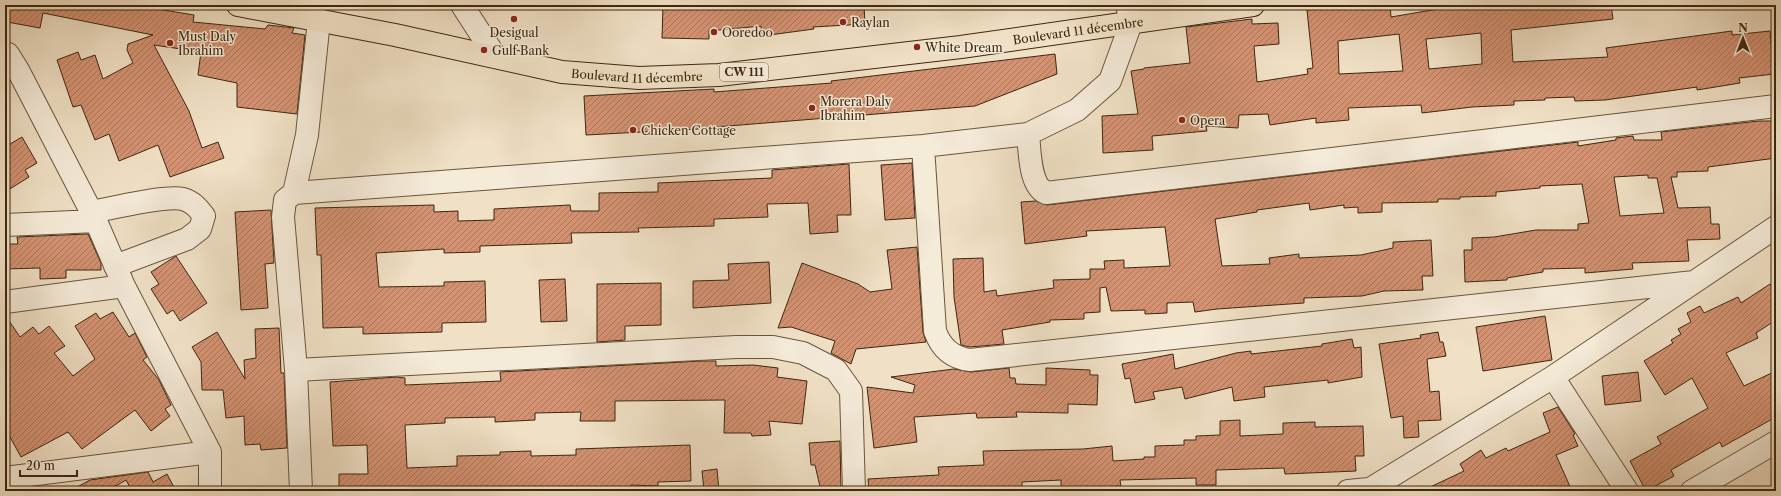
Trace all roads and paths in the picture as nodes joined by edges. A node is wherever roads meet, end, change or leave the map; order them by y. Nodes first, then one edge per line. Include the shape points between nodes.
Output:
1 (238, 5) edge
2 (462, 5) edge
3 (1253, 5) edge
4 (1129, 14) edge
5 (319, 20) junction
6 (5, 53) edge
7 (495, 56) junction
8 (1776, 106) edge
9 (1028, 134) junction
10 (923, 146) junction
11 (294, 192) junction
12 (94, 217) junction
13 (5, 225) edge
14 (1776, 227) edge
15 (116, 266) junction
16 (1694, 282) junction
17 (124, 286) junction
18 (5, 302) edge
19 (296, 370) junction
20 (1553, 377) junction
21 (1776, 442) edge
22 (210, 452) junction
23 (5, 478) edge
24 (1368, 490) edge
25 (210, 491) edge
26 (301, 491) edge
27 (854, 491) edge
28 (1348, 491) edge
29 (1627, 491) edge
30 (1692, 491) edge

1 - 5 main road, Boulevard 11 décembre / CW 111
2 - 7 street
3 - 4 main road, Boulevard 11 décembre / CW 111
4 - 7 main road, Boulevard 11 décembre / CW 111 via 953,48 719,76 639,78 562,72
4 - 9 street via 1110,80 1077,110
5 - 7 main road, Boulevard 11 décembre / CW 111
5 - 11 street via 307,135
6 - 12 street via 18,70
8 - 9 street via 1046,193 1034,180
9 - 10 street
10 - 11 street
10 - 16 street via 935,331 942,346 962,359
11 - 19 street via 285,200 283,218
12 - 13 street
12 - 15 street
12 - 15 street via 170,198 183,199 197,206 204,216 200,228 187,239
14 - 16 street
15 - 17 street
16 - 20 street
17 - 18 street
17 - 22 street
19 - 26 street
19 - 27 street via 736,346 773,347 803,352 836,370 851,391
20 - 24 street
20 - 29 street
21 - 30 street
22 - 23 street
22 - 25 street
24 - 28 street

